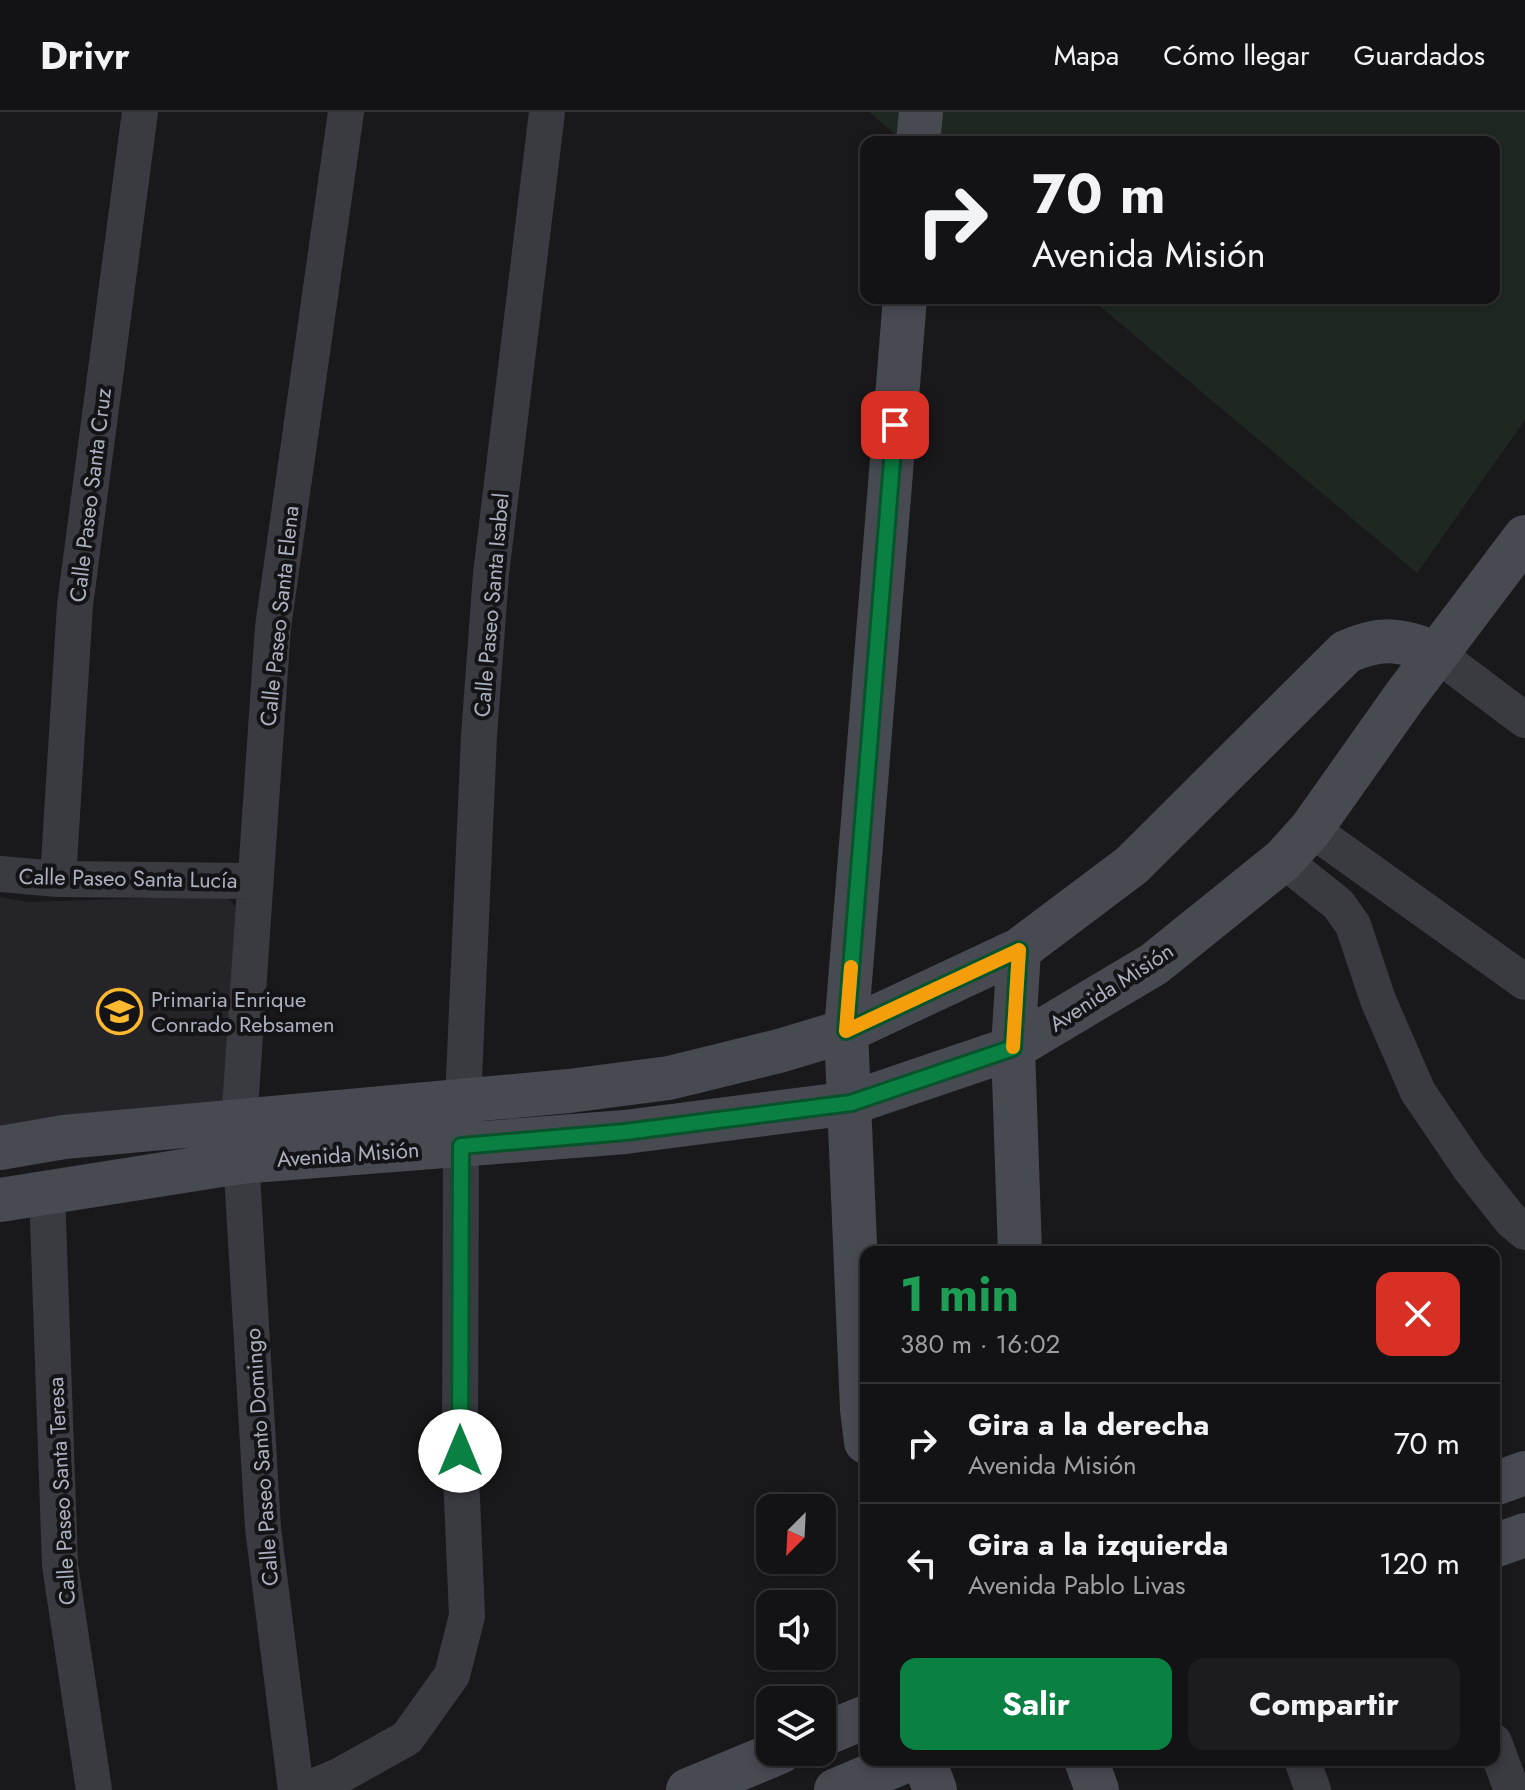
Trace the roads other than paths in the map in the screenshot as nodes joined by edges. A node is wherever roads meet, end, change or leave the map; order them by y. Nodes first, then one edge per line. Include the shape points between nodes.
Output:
1 (140, 112) edge
2 (346, 112) edge
3 (547, 112) edge
4 (921, 112) edge
5 (919, 136) edge
6 (905, 304) edge
7 (1525, 537) edge
8 (1437, 654) junction
9 (1525, 720) edge
10 (1297, 844) junction
11 (0, 874) edge
12 (58, 879) junction
13 (255, 881) junction
14 (1394, 889) junction
15 (1353, 925) junction
16 (1019, 950) junction
17 (1525, 982) edge
18 (846, 1031) junction
19 (1013, 1048) junction
20 (463, 1101) junction
21 (851, 1103) junction
22 (240, 1142) junction
23 (461, 1146) junction
24 (0, 1148) edge
25 (47, 1191) junction
26 (0, 1200) edge
27 (1525, 1232) edge
28 (1020, 1246) edge
29 (860, 1353) edge
30 (1525, 1473) edge
31 (1500, 1482) edge
32 (1525, 1535) edge
33 (1500, 1544) edge
34 (860, 1719) edge
35 (836, 1729) edge
36 (1500, 1758) edge
37 (756, 1762) edge
38 (894, 1766) edge
39 (926, 1766) edge
40 (1088, 1766) edge
41 (1304, 1766) edge
42 (94, 1790) edge
43 (296, 1790) edge
44 (305, 1790) edge
45 (688, 1790) edge
46 (836, 1790) edge
47 (935, 1790) edge
48 (1097, 1790) edge
49 (1313, 1790) edge
50 (1512, 1790) edge

1 - 12 street, Calle Paseo Santa Cruz via 75,605
2 - 13 street, Calle Paseo Santa Elena via 273,627
3 - 20 street, Calle Paseo Santa Isabel via 491,574
4 - 5 street
6 - 18 street
7 - 8 street, Avenida Misión
8 - 9 street
8 - 10 street, Avenida Misión
8 - 16 street, Avenida Misión via 1406,641 1384,641 1361,645 1336,659 1132,865
10 - 14 street
10 - 15 street
10 - 19 street, Avenida Misión via 1154,964
11 - 12 street, Calle Paseo Santa Lucía
12 - 13 street, Calle Paseo Santa Lucía
13 - 22 street, Calle Paseo Santa Elena
14 - 15 street
14 - 17 street
15 - 27 street via 1418,1092 1469,1167
16 - 18 street, Avenida Misión
16 - 19 street
18 - 20 street, Avenida Misión via 669,1078
18 - 21 street
19 - 21 street, Avenida Misión
19 - 28 street
20 - 22 street, Avenida Misión
21 - 23 street, Avenida Misión via 625,1132
21 - 29 street
22 - 23 street, Avenida Misión
22 - 24 street, Avenida Misión via 64,1137
22 - 25 street, Avenida Misión
22 - 43 street, Calle Paseo Santo Domingo via 263,1528
23 - 44 street via 460,1451 467,1616 452,1675 407,1738
25 - 26 street, Avenida Misión
25 - 42 street, Calle Paseo Santa Teresa via 60,1565
30 - 31 street
32 - 33 street
34 - 35 street
36 - 50 street
37 - 45 street
38 - 46 street
39 - 47 street
40 - 48 street
41 - 49 street

